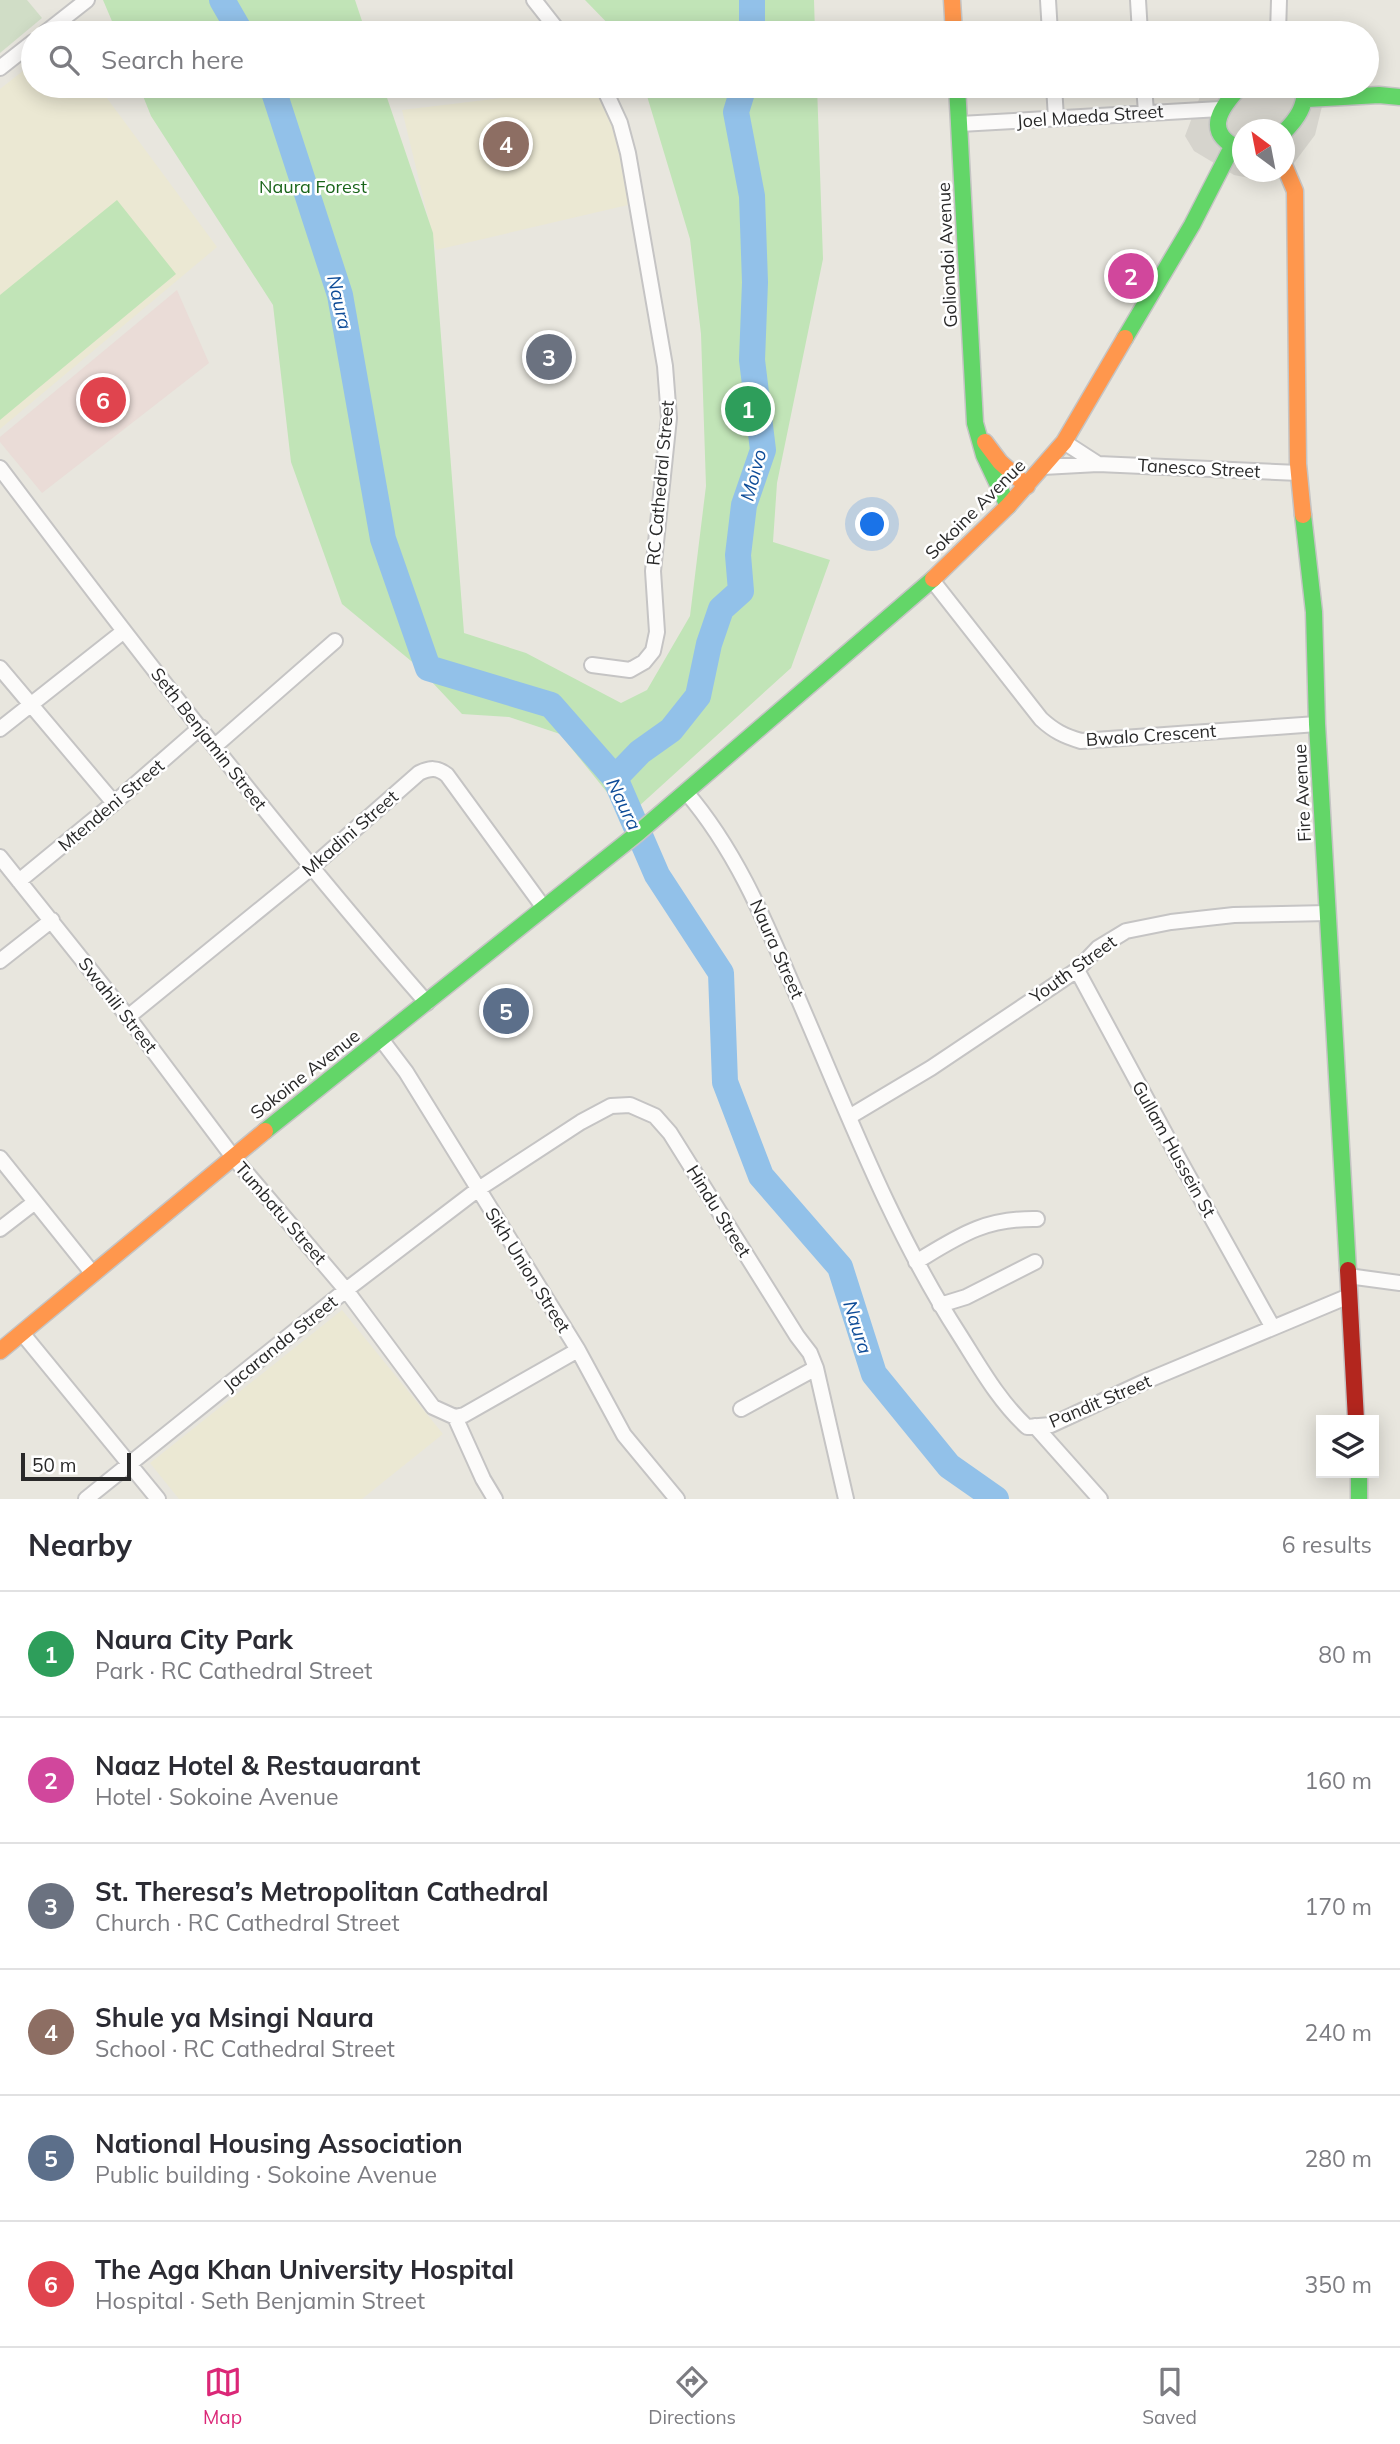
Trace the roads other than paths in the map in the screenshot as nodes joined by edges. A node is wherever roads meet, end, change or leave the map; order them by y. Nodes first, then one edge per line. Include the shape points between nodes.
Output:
1 (87, 0) edge
2 (534, 0) edge
3 (952, 0) edge
4 (1048, 0) edge
5 (1138, 0) edge
6 (1279, 0) edge
7 (60, 21) edge
8 (551, 21) edge
9 (953, 21) edge
10 (1049, 21) edge
11 (1139, 21) edge
12 (1278, 21) edge
13 (21, 51) edge
14 (0, 68) edge
15 (1379, 95) edge
16 (1400, 97) edge
17 (609, 98) edge
18 (958, 98) edge
19 (1055, 98) edge
20 (1145, 98) edge
21 (1230, 98) edge
22 (1304, 98) edge
23 (1220, 109) junction
24 (1146, 112) junction
25 (1056, 118) junction
26 (1295, 119) edge
27 (960, 124) junction
28 (1232, 144) edge
29 (1232, 157) edge
30 (1291, 182) edge
31 (975, 422) junction
32 (1064, 443) junction
33 (1098, 464) junction
34 (1043, 467) junction
35 (0, 468) edge
36 (1299, 473) junction
37 (1027, 486) junction
38 (1008, 506) junction
39 (932, 580) junction
40 (124, 631) junction
41 (335, 641) dead end
42 (592, 666) dead end
43 (0, 668) edge
44 (31, 704) junction
45 (1317, 724) junction
46 (201, 727) junction
47 (0, 729) edge
48 (215, 746) junction
49 (686, 792) junction
50 (114, 803) junction
51 (0, 857) edge
52 (312, 867) junction
53 (19, 881) junction
54 (544, 908) junction
55 (1328, 913) junction
56 (52, 920) junction
57 (0, 961) edge
58 (1077, 970) junction
59 (428, 1003) junction
60 (128, 1017) junction
61 (381, 1039) junction
62 (849, 1117) junction
63 (233, 1157) junction
64 (0, 1158) edge
65 (477, 1190) junction
66 (35, 1202) junction
67 (1037, 1219) dead end
68 (0, 1229) edge
69 (916, 1262) junction
70 (1034, 1262) dead end
71 (93, 1274) junction
72 (1349, 1276) junction
73 (1400, 1283) edge
74 (346, 1290) junction
75 (1349, 1296) junction
76 (940, 1305) junction
77 (1272, 1326) junction
78 (22, 1333) junction
79 (578, 1350) junction
80 (0, 1351) edge
81 (817, 1368) junction
82 (741, 1409) dead end
83 (1356, 1415) edge
84 (455, 1417) junction
85 (1035, 1426) junction
86 (129, 1465) junction
87 (1359, 1478) edge
88 (1360, 1478) edge
89 (86, 1499) edge
90 (158, 1499) edge
91 (495, 1499) edge
92 (677, 1499) edge
93 (846, 1499) edge
94 (1100, 1499) edge
95 (1359, 1499) edge
96 (1370, 1499) edge

1 - 7 street
2 - 8 street
3 - 9 main road
4 - 10 street
5 - 11 street
6 - 12 street
13 - 14 street
15 - 16 main road
17 - 42 street, RC Cathedral Street via 628,153 665,366 669,418 653,571 657,632 653,651 630,670
18 - 27 main road, Goliondoi Avenue
19 - 25 street
20 - 24 street
21 - 23 main road
22 - 26 main road
23 - 24 street, Joel Maeda Street
23 - 28 main road via 1220,136
24 - 25 street, Joel Maeda Street
25 - 27 street, Joel Maeda Street
27 - 31 main road, Goliondoi Avenue
29 - 32 main road, Sokoine Avenue
30 - 36 main road, Fire Avenue
31 - 37 main road via 1000,461
31 - 38 main road, Goliondoi Avenue via 978,444
32 - 33 street
32 - 34 main road, Sokoine Avenue
33 - 34 street, Tanesco Street
33 - 36 street, Tanesco Street
34 - 37 main road, Sokoine Avenue
35 - 40 street, Seth Benjamin Street
36 - 45 main road, Fire Avenue via 1314,612
37 - 38 main road, Sokoine Avenue
38 - 39 main road, Sokoine Avenue
39 - 45 street, Bwalo Crescent via 1041,719 1065,736 1081,741
39 - 49 main road, Sokoine Avenue
40 - 44 street
40 - 46 street, Seth Benjamin Street
41 - 48 street
43 - 44 street
44 - 47 street
44 - 50 street
45 - 55 main road, Fire Avenue
46 - 48 street, Seth Benjamin Street
46 - 50 street, Mtendeni Street
48 - 52 street, Seth Benjamin Street
49 - 54 main road, Sokoine Avenue
49 - 62 street, Naura Street via 729,851 757,902
50 - 53 street, Mtendeni Street
51 - 53 street, Swahili Street
52 - 54 street, Mkadini Street via 419,773 433,768 447,775
52 - 59 street, Seth Benjamin Street
52 - 60 street, Mkadini Street
53 - 56 street, Swahili Street
54 - 59 main road, Sokoine Avenue
55 - 58 street, Youth Street via 1234,915 1126,931 1098,948
55 - 72 main road, Fire Avenue
56 - 57 street
56 - 60 street, Swahili Street
58 - 62 street, Youth Street
58 - 77 street, Gullam Hussein St
59 - 61 main road, Sokoine Avenue
60 - 63 street, Swahili Street
61 - 63 main road, Sokoine Avenue
61 - 65 street, Sikh Union Street
62 - 69 street, Pandit Street
63 - 71 main road, Sokoine Avenue
63 - 74 street, Tumbatu Street
64 - 66 street
65 - 74 street, Jacaranda Street
65 - 79 street, Sikh Union Street
65 - 81 street, Hindu Street via 611,1106 644,1110 670,1133
66 - 68 street
66 - 71 street
67 - 69 street via 1011,1219 967,1232
69 - 76 street, Pandit Street
70 - 76 street via 966,1297
71 - 78 main road, Sokoine Avenue
72 - 73 street
72 - 75 main road, Fire Avenue
74 - 84 street, Tumbatu Street via 433,1407
74 - 86 street, Jacaranda Street
75 - 77 street, Pandit Street
75 - 83 main road, Fire Avenue
76 - 85 street, Pandit Street via 1006,1407 1027,1427
77 - 85 street, Pandit Street via 1051,1424
78 - 80 main road, Sokoine Avenue
78 - 86 street
79 - 84 street
79 - 92 street, Sikh Union Street via 625,1435
81 - 82 street
81 - 93 street, Hindu Street
84 - 91 street
85 - 94 street
86 - 89 street, Jacaranda Street
86 - 90 street
87 - 95 main road
88 - 96 main road

